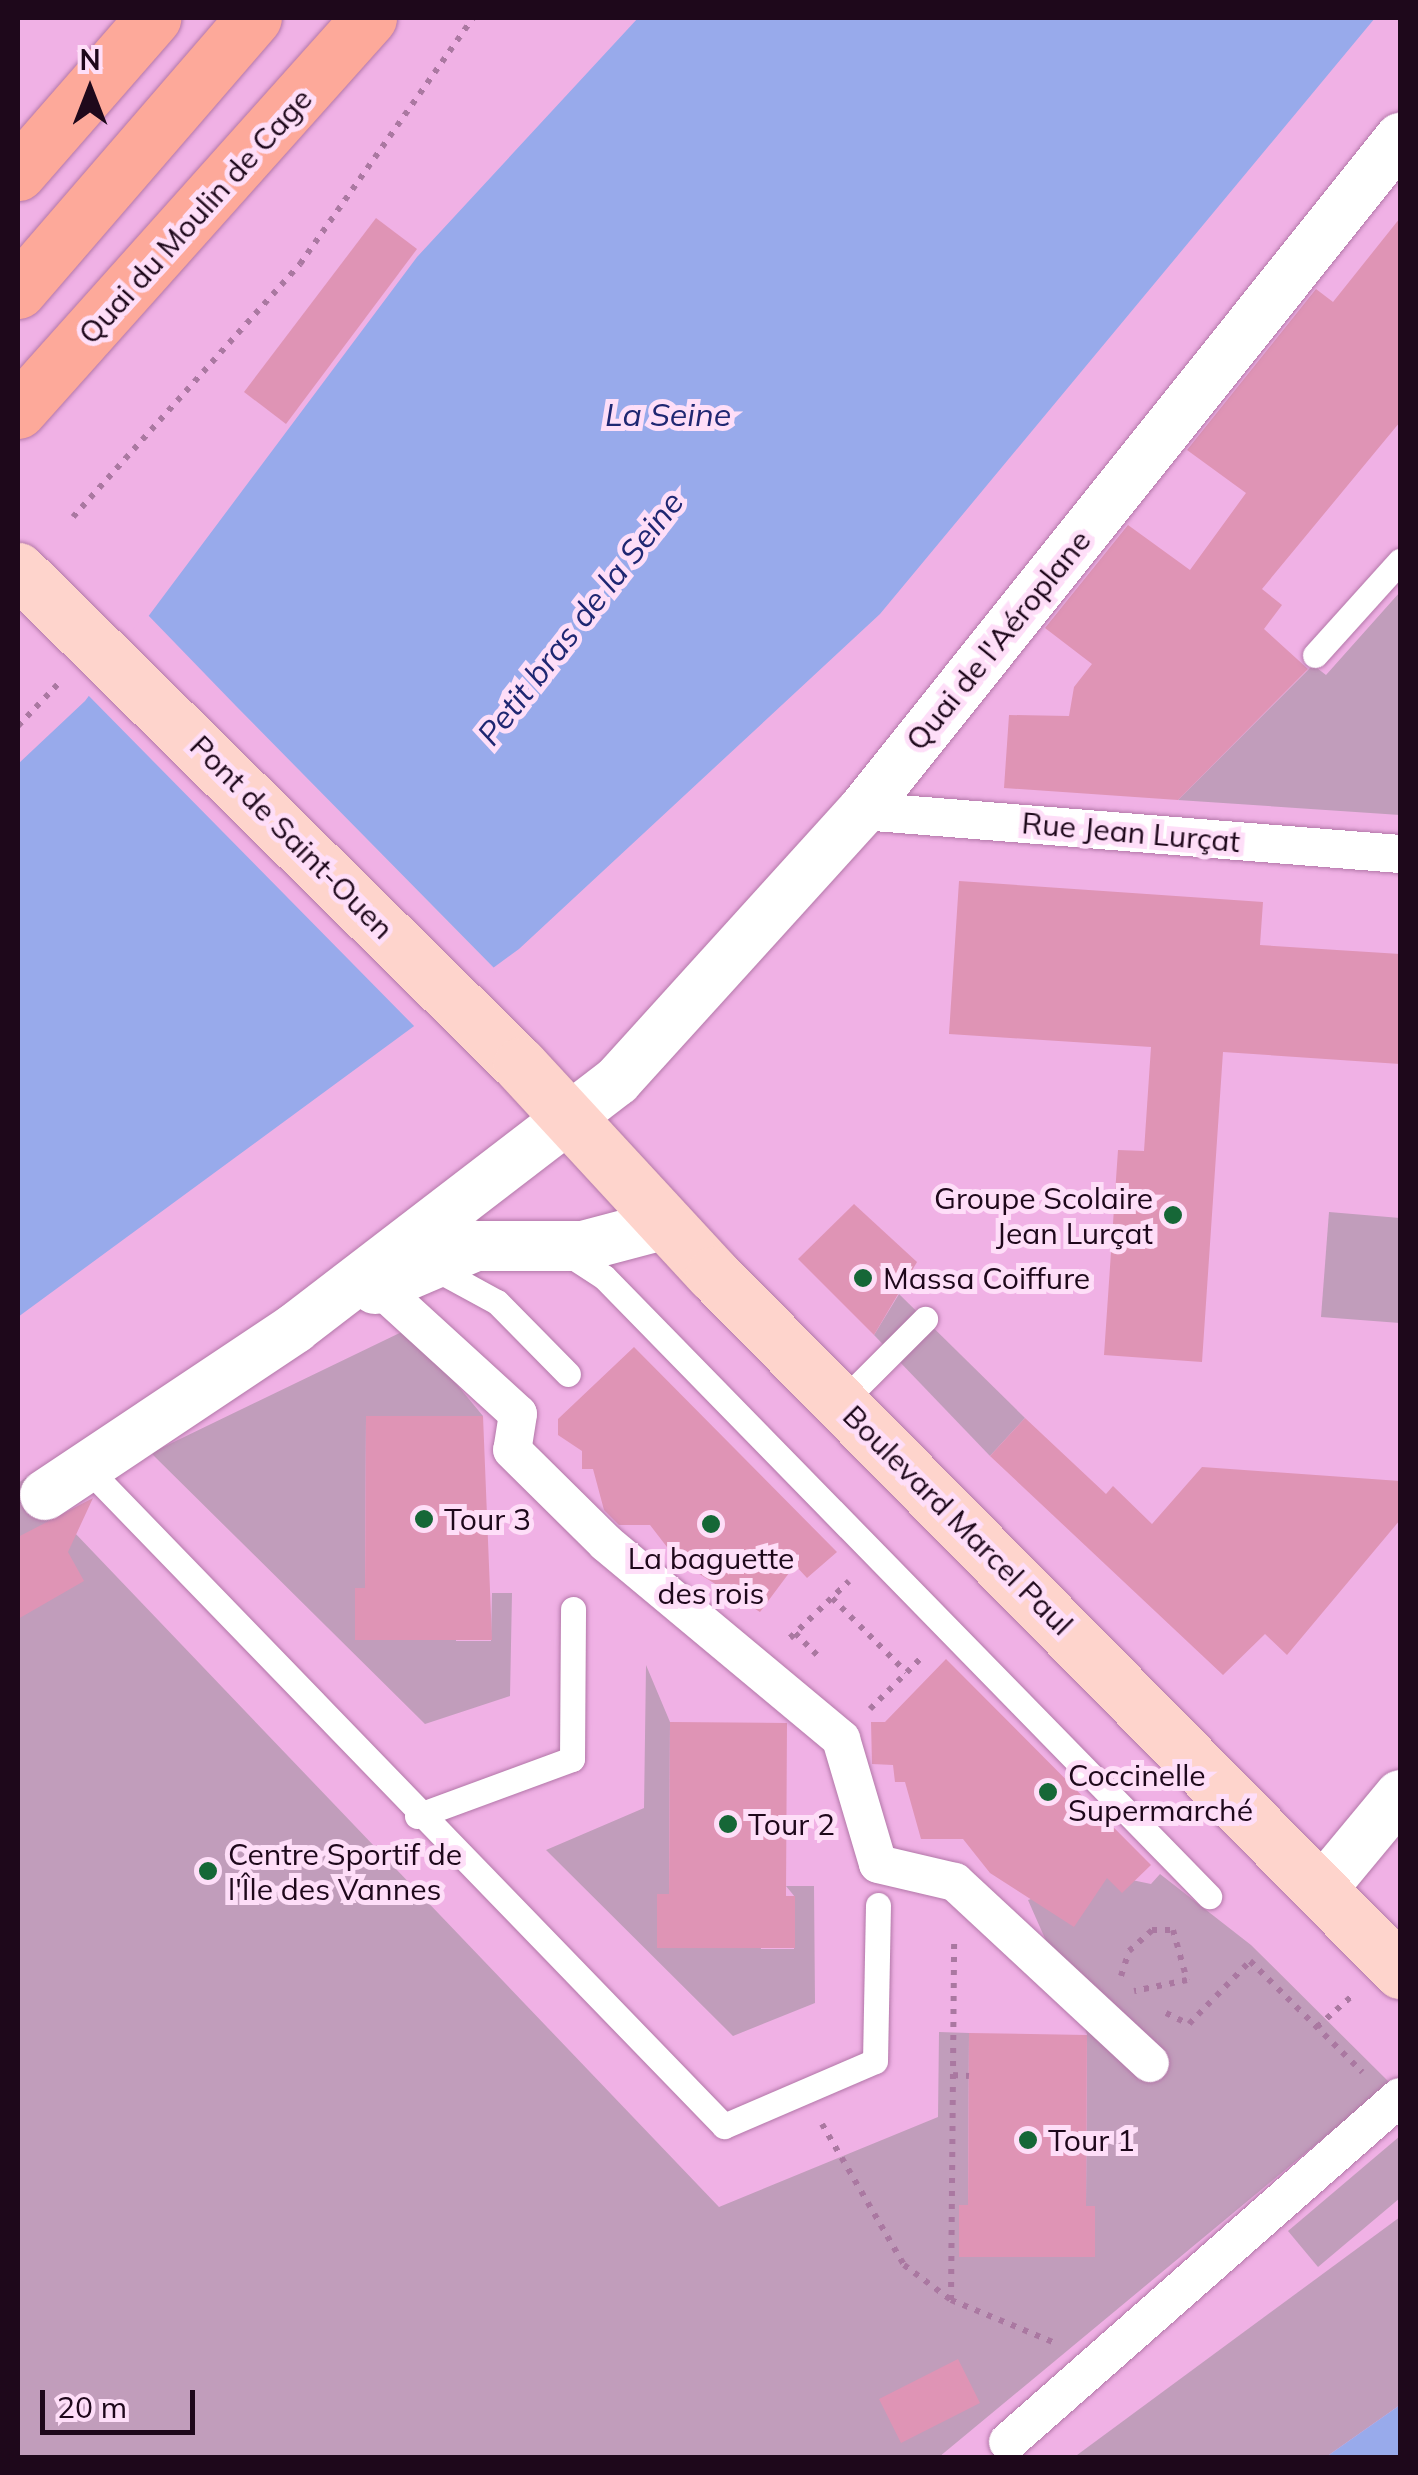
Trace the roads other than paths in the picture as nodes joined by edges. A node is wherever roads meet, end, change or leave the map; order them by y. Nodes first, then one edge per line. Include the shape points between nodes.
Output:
1 (153, 18) edge
2 (254, 18) edge
3 (369, 18) edge
4 (1400, 138) edge
5 (18, 173) edge
6 (18, 291) edge
7 (24, 396) edge
8 (1400, 561) edge
9 (18, 570) edge
10 (1315, 655) dead end
11 (862, 811) junction
12 (1400, 854) edge
13 (520, 1064) joint
14 (568, 1117) junction
15 (466, 1194) junction
16 (666, 1224) junction
17 (503, 1243) junction
18 (554, 1245) junction
19 (429, 1265) junction
20 (379, 1287) junction
21 (924, 1319) dead end
22 (294, 1328) junction
23 (568, 1374) dead end
24 (841, 1403) junction
25 (86, 1468) junction
26 (31, 1504) edge
27 (573, 1609) dead end
28 (1400, 1795) edge
29 (418, 1816) junction
30 (1322, 1889) junction
31 (1209, 1896) dead end
32 (878, 1904) dead end
33 (1400, 1972) edge
34 (1150, 2063) dead end
35 (1387, 2090) edge
36 (1008, 2442) dead end

1 - 5 main road
2 - 6 main road
3 - 7 main road, Quai du Moulin de Cage
4 - 11 street, Quai de l'Aéroplane
8 - 10 lane
9 - 13 main road, Pont de Saint-Ouen
11 - 12 street, Rue Jean Lurçat
11 - 14 street, Quai de l'Aéroplane via 618,1081
13 - 14 main road, Boulevard Marcel Paul
14 - 15 street, Quai de l'Aéroplane
14 - 16 main road, Boulevard Marcel Paul
15 - 17 street
15 - 22 street, Quai de l'Aéroplane
16 - 18 street
16 - 24 main road, Boulevard Marcel Paul
17 - 18 street
17 - 19 street
18 - 31 lane via 604,1277 872,1559
19 - 20 street
19 - 23 lane via 497,1302
20 - 22 street
20 - 34 street via 518,1414 512,1450 552,1490 841,1738 878,1864 955,1882 1100,2002
21 - 24 lane
22 - 25 street
24 - 30 main road, Boulevard Marcel Paul
25 - 26 street
25 - 29 lane
27 - 29 lane via 572,1759
28 - 30 street
29 - 32 lane via 724,2126 875,2061
30 - 33 main road, Boulevard Marcel Paul
35 - 36 street

